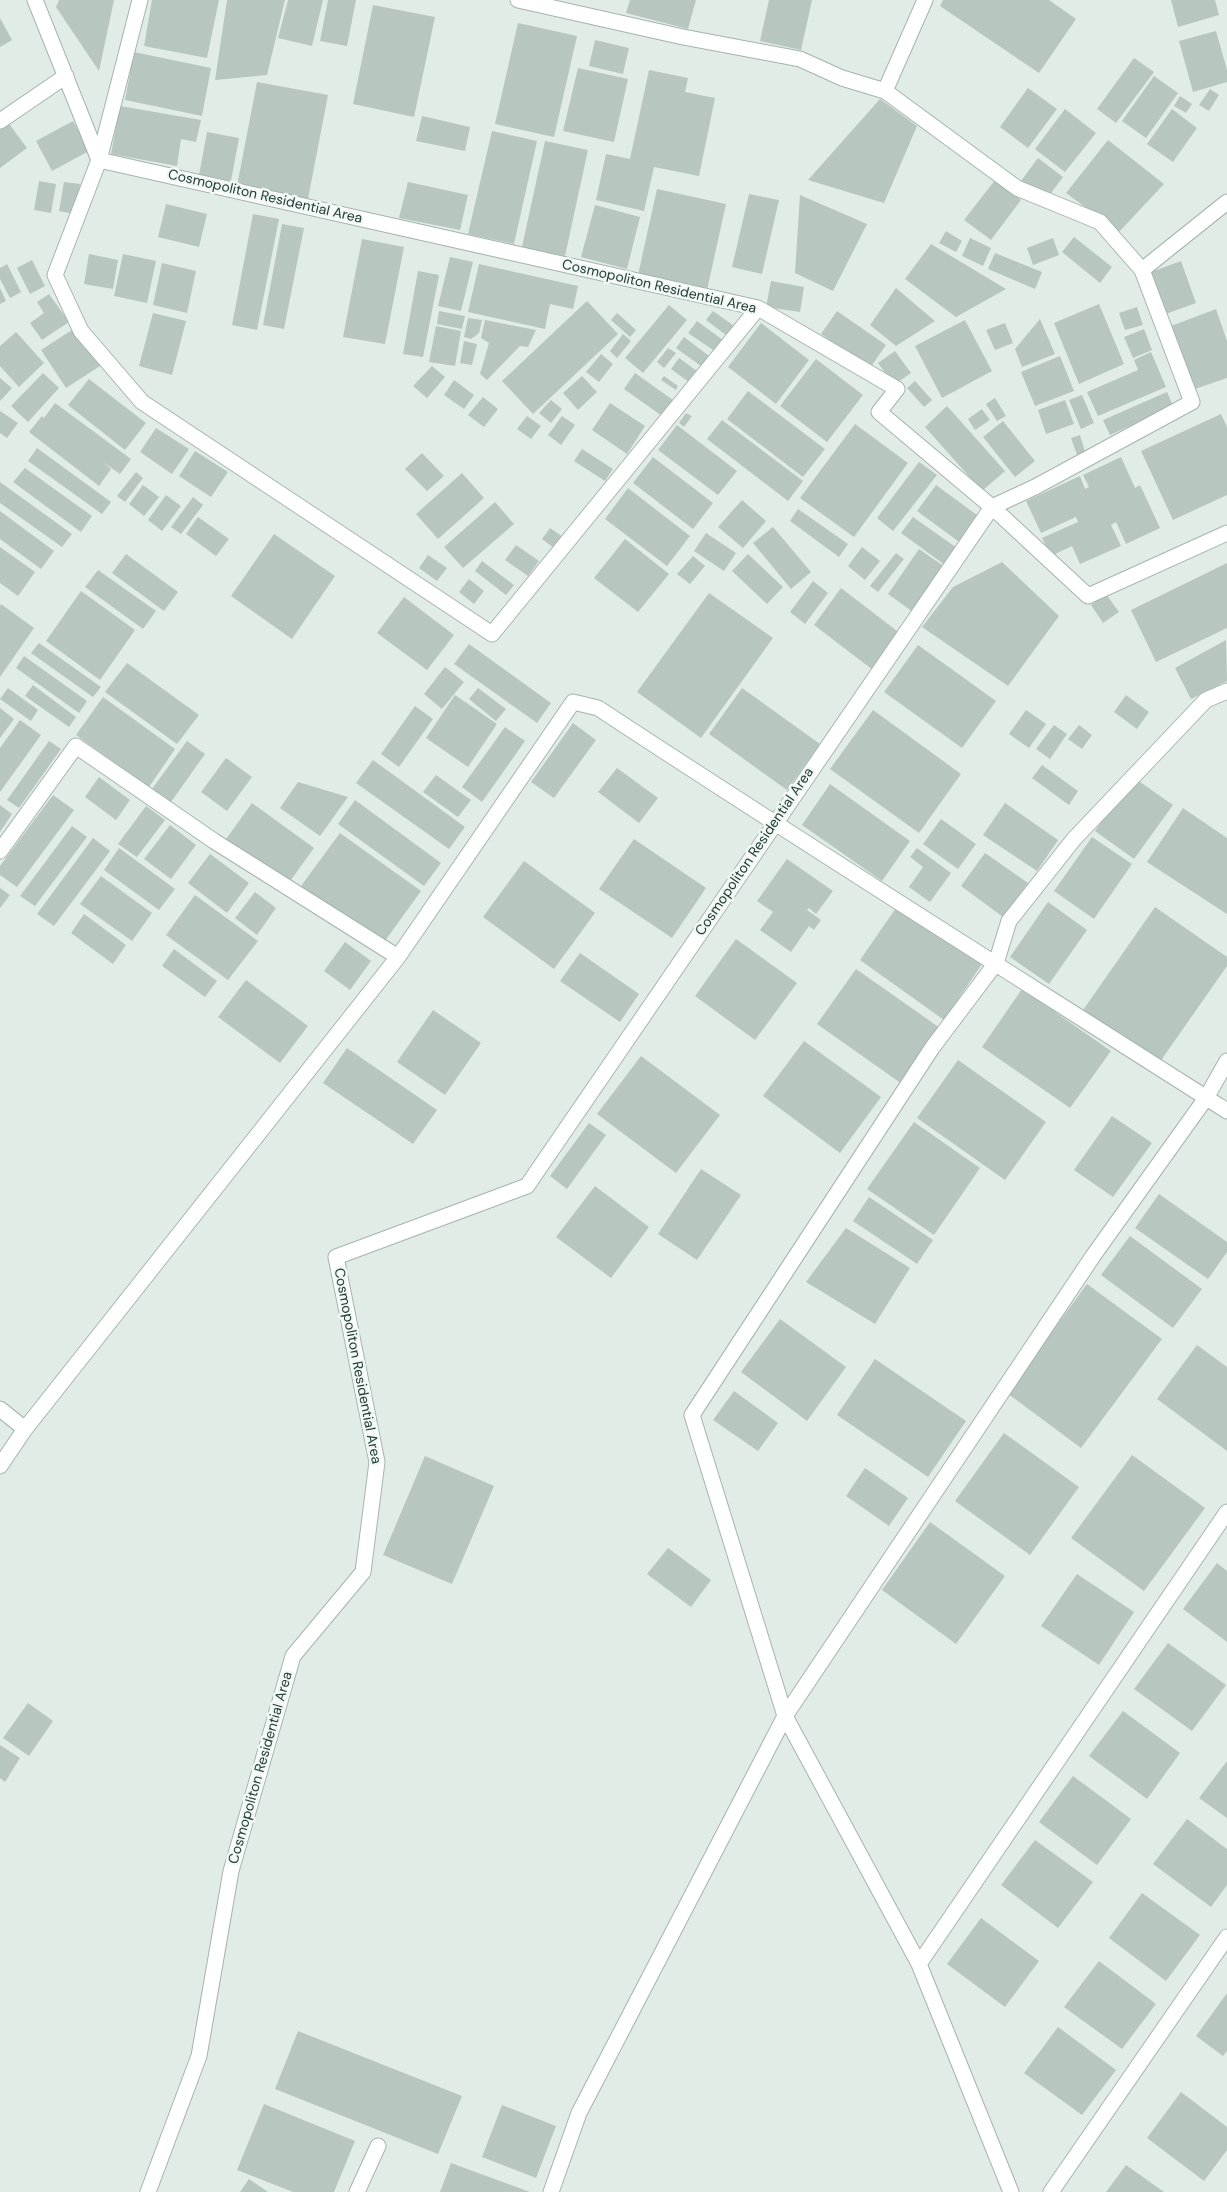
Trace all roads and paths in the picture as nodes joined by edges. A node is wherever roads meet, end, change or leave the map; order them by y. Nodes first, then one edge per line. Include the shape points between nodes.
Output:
1 (35, 0) edge
2 (140, 0) edge
3 (518, 0) edge
4 (925, 0) edge
5 (66, 76) junction
6 (885, 91) junction
7 (0, 121) edge
8 (99, 160) junction
9 (1227, 202) edge
10 (1142, 270) junction
11 (758, 308) junction
12 (992, 507) junction
13 (1227, 534) edge
14 (1227, 691) edge
15 (774, 824) junction
16 (0, 851) edge
17 (398, 957) junction
18 (996, 963) junction
19 (1227, 1060) edge
20 (1206, 1098) junction
21 (1227, 1111) edge
22 (0, 1409) edge
23 (25, 1430) junction
24 (0, 1466) edge
25 (1227, 1512) edge
26 (785, 1716) junction
27 (1227, 1936) edge
28 (919, 1964) junction
29 (378, 2146) dead end
30 (148, 2192) edge
31 (357, 2192) edge
32 (551, 2192) edge
33 (1011, 2192) edge
34 (1051, 2192) edge

1 - 5 street
2 - 8 street
3 - 6 street via 800,59 842,78
4 - 6 street
5 - 7 street
5 - 8 street
6 - 10 street via 1017,188 1100,222
8 - 11 street, Cosmopoliton Residential Area
8 - 11 street via 55,275 81,332 142,402 492,634
9 - 10 street
10 - 12 street via 1192,402
11 - 12 street, Cosmopoliton Residential Area via 897,390 879,412
12 - 13 street via 1088,596
12 - 15 street, Cosmopoliton Residential Area
14 - 18 street via 1206,700 1074,839 1009,921
15 - 17 street via 598,708 574,702
15 - 18 street
15 - 30 street, Cosmopoliton Residential Area via 527,1186 336,1256 377,1462 363,1572 292,1656 231,1871 199,2056
16 - 17 street via 76,746 214,841
17 - 23 street
18 - 20 street
18 - 26 street via 932,1048 692,1415
19 - 20 street
20 - 21 street
20 - 26 street via 1087,1264
22 - 23 street
23 - 24 street
25 - 28 street
26 - 28 street
26 - 32 street via 579,2113
27 - 34 street
28 - 33 street
29 - 31 street

